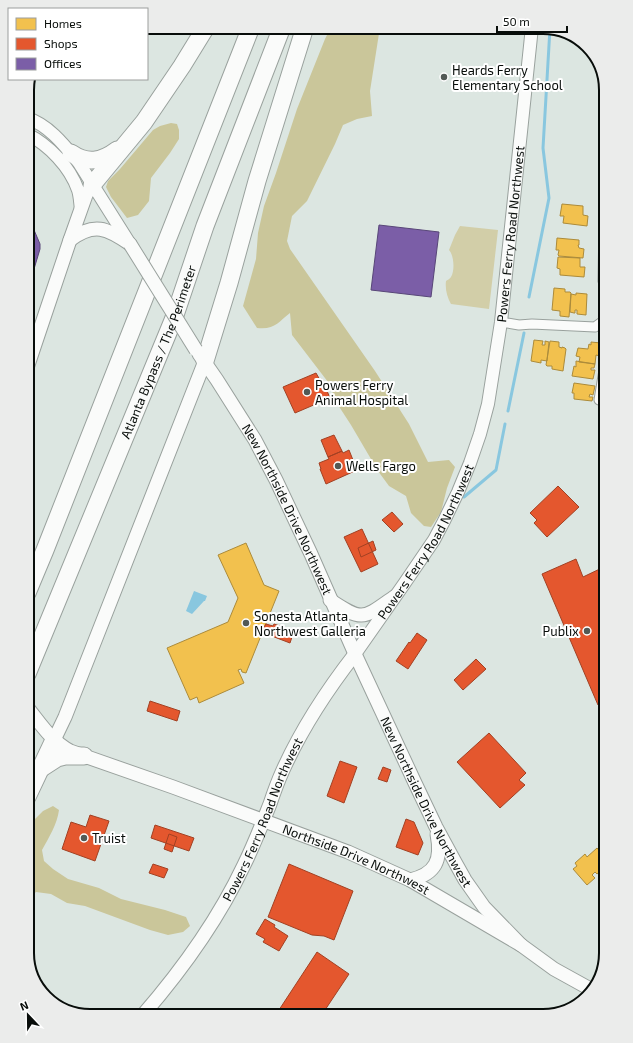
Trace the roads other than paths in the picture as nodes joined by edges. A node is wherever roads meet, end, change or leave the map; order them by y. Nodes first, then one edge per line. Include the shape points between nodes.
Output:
1 (202, 34) edge
2 (248, 34) edge
3 (279, 34) edge
4 (303, 34) edge
5 (531, 34) edge
6 (34, 121) edge
7 (34, 137) edge
8 (130, 140) junction
9 (71, 153) junction
10 (92, 185) junction
11 (81, 209) junction
12 (70, 240) junction
13 (130, 244) junction
14 (501, 322) junction
15 (599, 324) edge
16 (34, 347) edge
17 (200, 355) junction
18 (34, 577) edge
19 (394, 597) junction
20 (330, 600) junction
21 (355, 654) junction
22 (34, 657) edge
23 (34, 716) edge
24 (49, 734) junction
25 (84, 756) junction
26 (40, 769) junction
27 (34, 782) edge
28 (264, 821) junction
29 (436, 827) junction
30 (410, 880) junction
31 (521, 945) junction
32 (587, 987) edge
33 (148, 1009) edge

1 - 8 highway
2 - 18 highway
3 - 22 highway, Atlanta Bypass / The Perimeter via 205,226 174,318
4 - 17 highway via 257,181 229,284
5 - 14 street, Powers Ferry Road Northwest
6 - 9 street, New Northside Drive Northwest
7 - 11 street via 55,155 74,180
8 - 9 highway via 112,154 96,160 84,160
8 - 10 highway
9 - 10 street, New Northside Drive Northwest
10 - 11 main road
10 - 13 street, New Northside Drive Northwest
11 - 12 main road
12 - 13 main road via 86,231 101,229 108,230
12 - 16 main road
13 - 17 main road, New Northside Drive Northwest, bridge
14 - 15 street via 527,318 532,324 595,327
14 - 19 street, Powers Ferry Road Northwest via 488,404 470,463 434,540
17 - 20 main road, New Northside Drive Northwest via 261,451 291,511
17 - 24 main road via 66,717
19 - 20 main road via 364,616 350,612
19 - 21 street, Powers Ferry Road Northwest
20 - 21 main road, New Northside Drive Northwest
21 - 28 main road, Powers Ferry Road Northwest via 318,704 302,732 282,771
21 - 29 main road, New Northside Drive Northwest
23 - 24 main road, Northside Drive Northwest
24 - 25 main road, Northside Drive Northwest via 62,746
24 - 26 highway
25 - 26 highway via 57,758
25 - 28 main road, Northside Drive Northwest
26 - 27 highway
28 - 30 main road, Northside Drive Northwest via 348,852
28 - 33 main road, Powers Ferry Road Northwest via 216,917 175,976
29 - 30 main road via 439,848 437,863 426,875
29 - 31 main road, New Northside Drive Northwest via 475,896
30 - 31 main road, Northside Drive Northwest
31 - 32 main road, Northside Drive Northwest via 554,969

